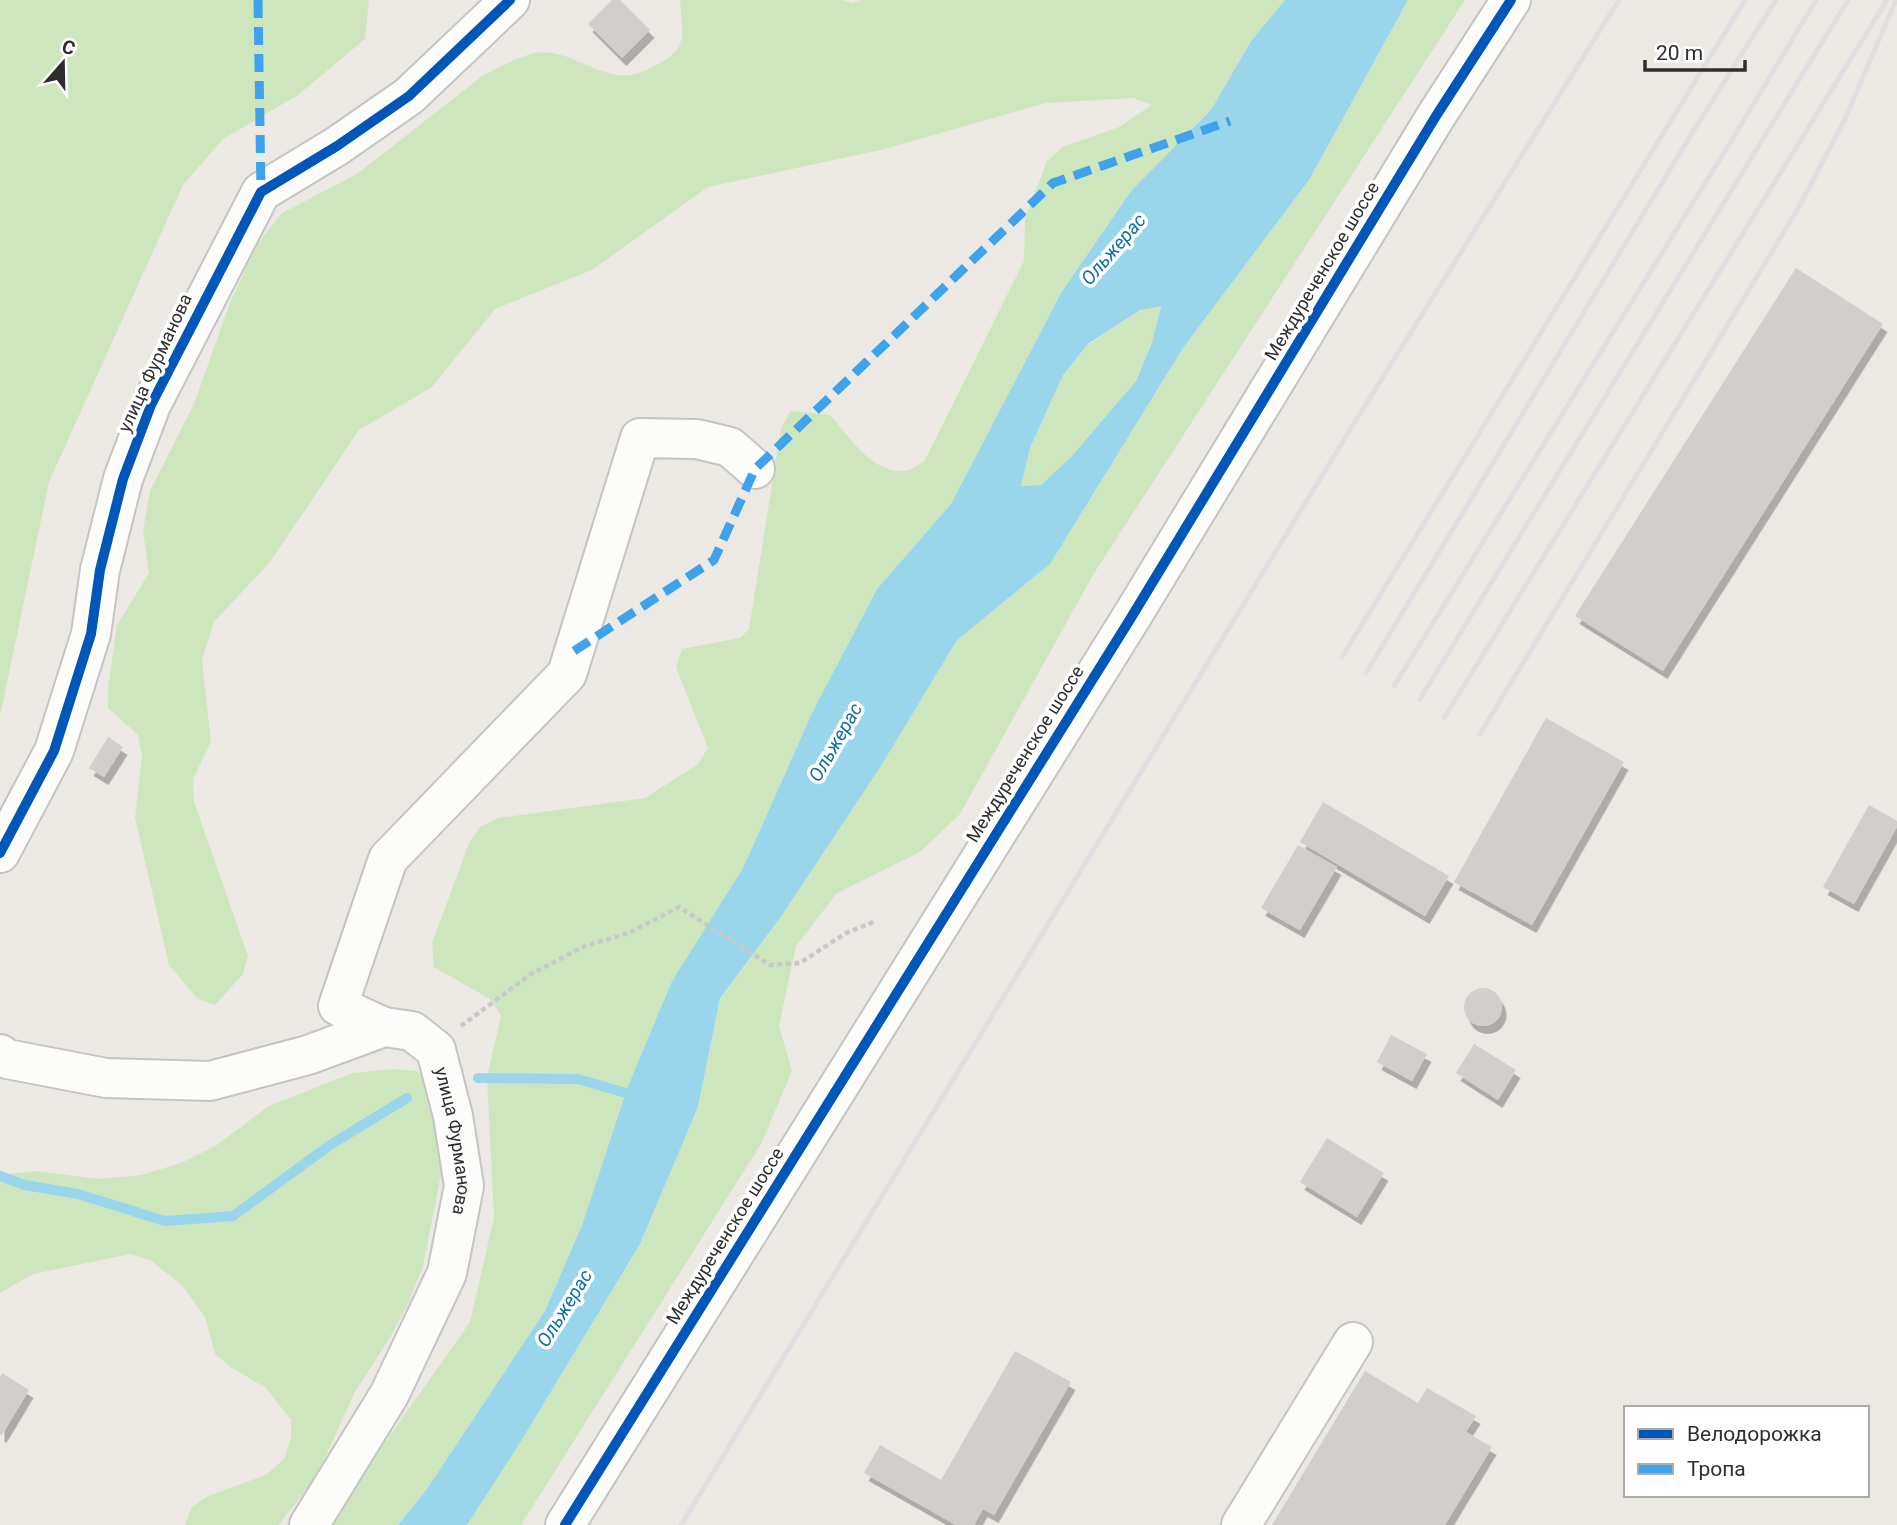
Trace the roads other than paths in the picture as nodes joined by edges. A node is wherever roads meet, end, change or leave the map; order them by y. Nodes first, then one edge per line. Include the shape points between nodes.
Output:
1 (510, 0) edge
2 (1511, 0) edge
3 (755, 469) dead end
4 (0, 853) edge
5 (384, 1027) junction
6 (0, 1054) edge
7 (1353, 1342) dead end
8 (310, 1525) edge
9 (565, 1525) edge
10 (1241, 1525) edge

1 - 4 street, улица Фурманова via 410,96 261,192 151,405 123,479 100,569 91,634 54,751
2 - 9 street, Междуреченское шоссе
3 - 5 street, улица Фурманова via 730,447 697,439 640,438 567,674 388,859 338,1006
5 - 6 street via 308,1055 210,1081 106,1078
5 - 8 street, улица Фурманова via 412,1031 436,1050 464,1186 447,1273 390,1395
7 - 10 street

